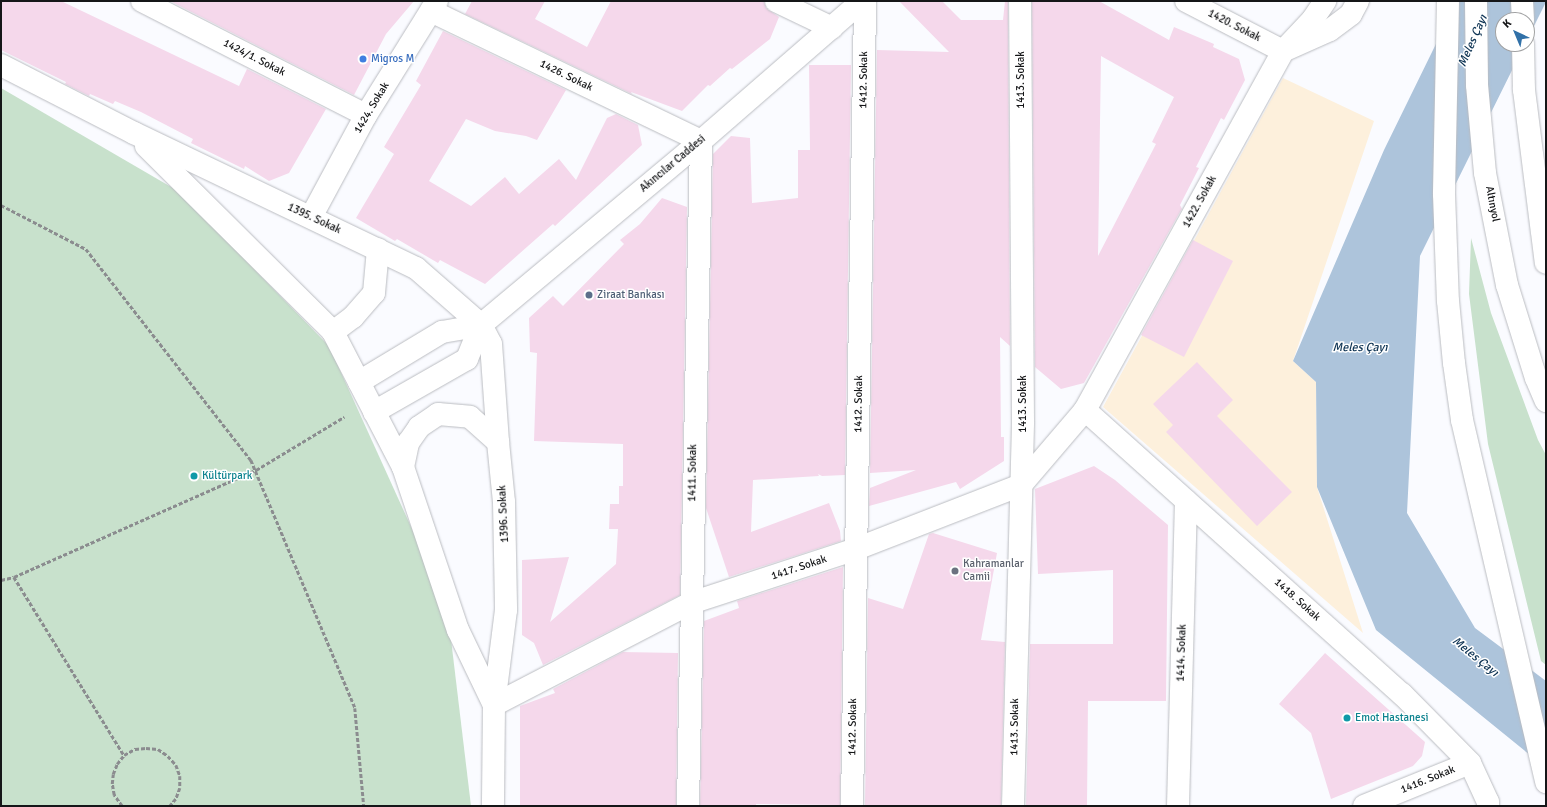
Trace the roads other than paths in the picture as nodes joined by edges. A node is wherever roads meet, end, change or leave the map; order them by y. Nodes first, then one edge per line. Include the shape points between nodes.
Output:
1 (142, 1) edge
2 (776, 1) edge
3 (862, 1) edge
4 (866, 1) edge
5 (1020, 1) edge
6 (1186, 1) edge
7 (1325, 1) edge
8 (1358, 1) edge
9 (1448, 1) edge
10 (1476, 1) edge
11 (1522, 1) edge
12 (434, 6) edge
13 (1522, 12) edge
14 (832, 28) junction
15 (1283, 51) junction
16 (1523, 52) edge
17 (1, 64) edge
18 (366, 115) junction
19 (134, 133) junction
20 (701, 141) junction
21 (311, 217) junction
22 (378, 249) junction
23 (1545, 260) edge
24 (481, 325) junction
25 (333, 332) junction
26 (359, 382) junction
27 (1546, 401) edge
28 (1085, 410) junction
29 (374, 412) junction
30 (498, 442) junction
31 (403, 467) junction
32 (1021, 485) junction
33 (1186, 501) junction
34 (856, 549) junction
35 (690, 603) junction
36 (494, 705) junction
37 (1470, 763) junction
38 (1546, 782) edge
39 (493, 806) edge
40 (688, 806) edge
41 (852, 806) edge
42 (1013, 806) edge
43 (1178, 806) edge
44 (1364, 806) edge
45 (1488, 806) edge

1 - 18 main road, 1424/1. Sokak
2 - 14 main road
3 - 14 main road, Akıncılar Caddesi
4 - 34 main road, 1412. Sokak
5 - 32 main road, 1413. Sokak via 1024,422
6 - 15 main road, 1420. Sokak
7 - 15 main road, 1422. Sokak via 1313,19
8 - 15 main road via 1351,14 1330,30
9 - 38 main road via 1444,194 1448,301 1454,363 1462,420
10 - 27 main road, Altınyol via 1477,85 1486,173 1507,285 1536,378
11 - 13 main road
12 - 18 main road, 1424. Sokak
12 - 20 main road, 1426. Sokak
14 - 20 main road, Akıncılar Caddesi
15 - 28 main road, 1422. Sokak
16 - 23 main road via 1524,90
17 - 19 main road, 1395. Sokak
18 - 21 main road, 1424. Sokak
19 - 21 main road, 1395. Sokak via 234,183
19 - 25 main road, 1395. Sokak
20 - 24 main road, Akıncılar Caddesi
20 - 35 main road, 1411. Sokak
21 - 22 main road, 1395. Sokak
22 - 24 main road, 1395. Sokak via 416,268
22 - 25 main road via 374,293 353,317
24 - 26 main road via 442,332
24 - 29 main road via 467,359
24 - 30 main road, 1396. Sokak via 492,344
25 - 26 main road, 1395. Sokak
26 - 29 main road, 1395. Sokak
28 - 32 main road, 1417. Sokak
28 - 33 main road, 1418. Sokak
29 - 31 main road, 1396. Sokak
30 - 31 main road via 470,417 438,414 419,427 408,443
30 - 36 main road, 1396. Sokak via 504,502 506,610
31 - 36 main road, 1396. Sokak via 458,630
32 - 34 main road, 1417. Sokak
32 - 42 main road, 1413. Sokak
33 - 37 main road, 1418. Sokak via 1402,694
33 - 43 main road, 1414. Sokak
34 - 35 main road, 1417. Sokak
34 - 41 main road, 1412. Sokak
35 - 36 main road, 1417. Sokak
35 - 40 main road, 1411. Sokak
36 - 39 main road, 1396. Sokak
37 - 44 main road, 1416. Sokak
37 - 45 main road, 1418. Sokak

